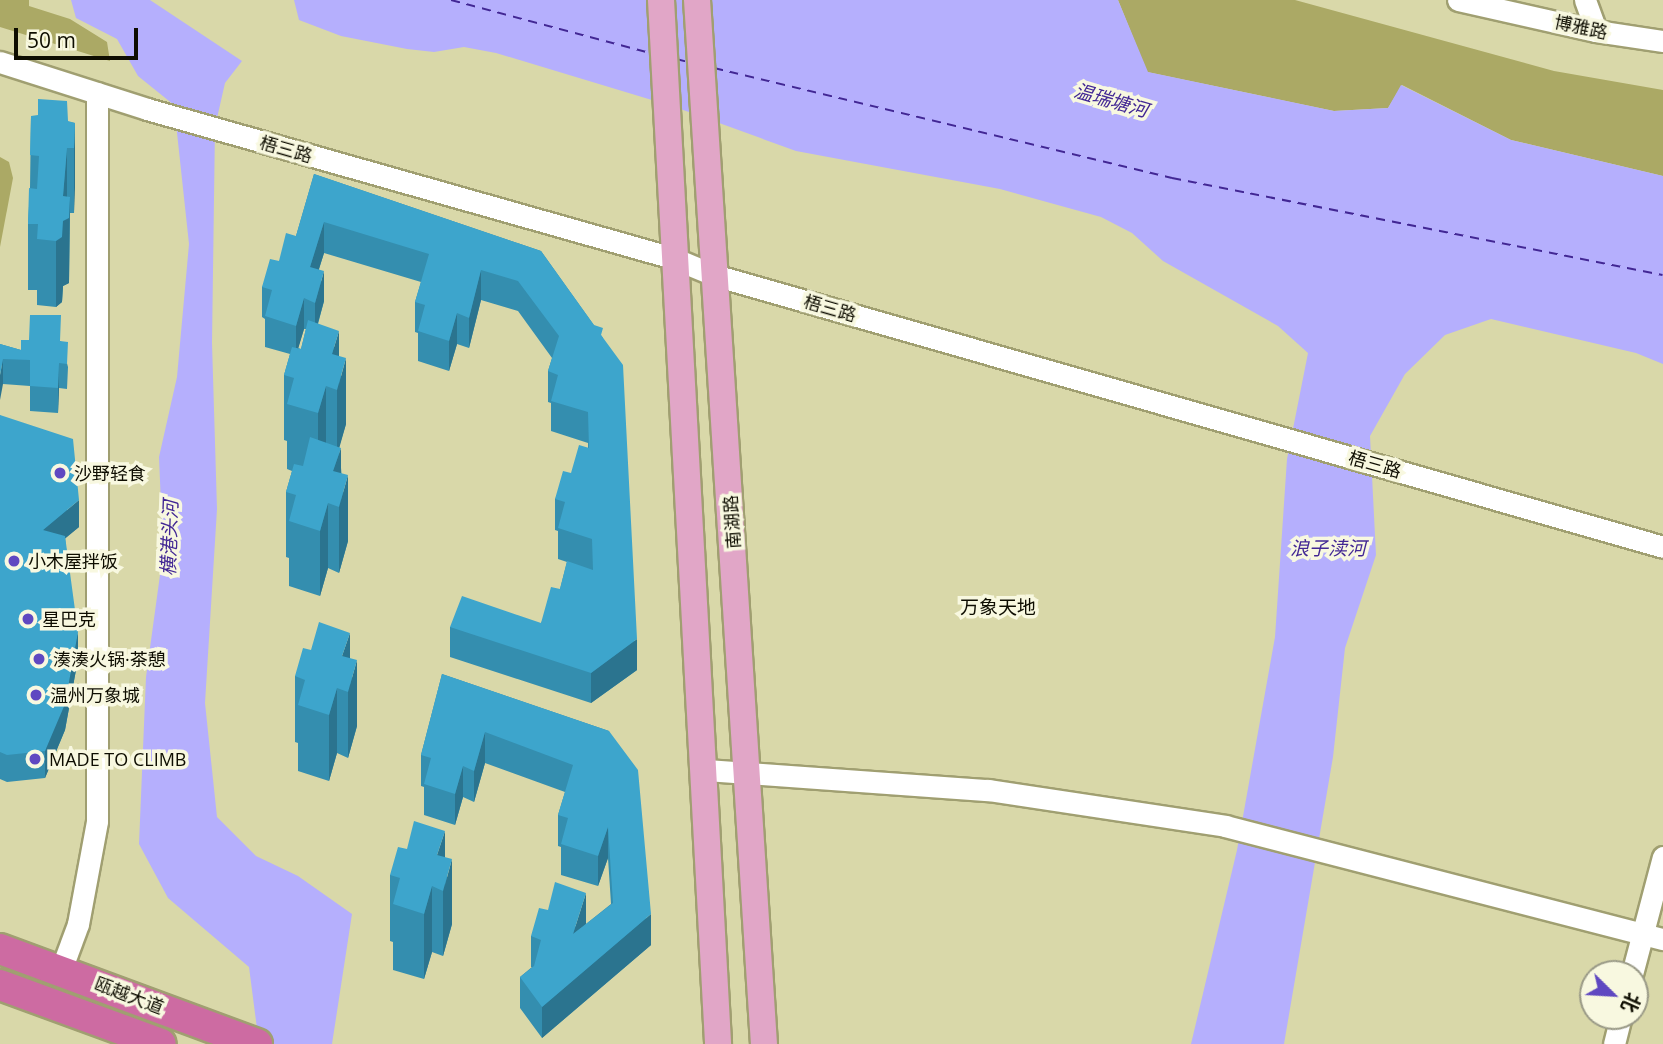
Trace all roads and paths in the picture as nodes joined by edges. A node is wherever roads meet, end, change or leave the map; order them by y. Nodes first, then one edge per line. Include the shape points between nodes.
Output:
1 (661, 0) edge
2 (697, 0) edge
3 (1458, 0) edge
4 (1584, 0) edge
5 (1596, 32) junction
6 (1663, 41) edge
7 (0, 62) edge
8 (97, 93) junction
9 (673, 258) junction
10 (714, 275) junction
11 (1663, 547) edge
12 (706, 770) junction
13 (749, 772) junction
14 (1663, 857) edge
15 (1642, 933) junction
16 (1663, 939) edge
17 (0, 950) edge
18 (1635, 960) edge
19 (61, 970) junction
20 (0, 985) edge
21 (161, 1044) edge
22 (242, 1044) edge
23 (256, 1044) edge
24 (718, 1044) edge
25 (764, 1044) edge

1 - 9 main road via 671,136
2 - 10 main road, 南湖路
3 - 5 street, 博雅路
4 - 5 street
5 - 6 street, 博雅路
7 - 8 street, 梧三路
8 - 9 street, 梧三路
8 - 19 street via 97,821 78,924
9 - 10 street, 梧三路
9 - 12 main road
10 - 11 street, 梧三路
10 - 13 main road, 南湖路
12 - 13 street
12 - 24 main road
13 - 15 street via 988,790 1225,826
13 - 25 main road, 南湖路
14 - 15 street
15 - 16 street
15 - 18 street
17 - 19 highway, 瓯越大道
17 - 22 highway
19 - 23 highway, 瓯越大道
20 - 21 highway

